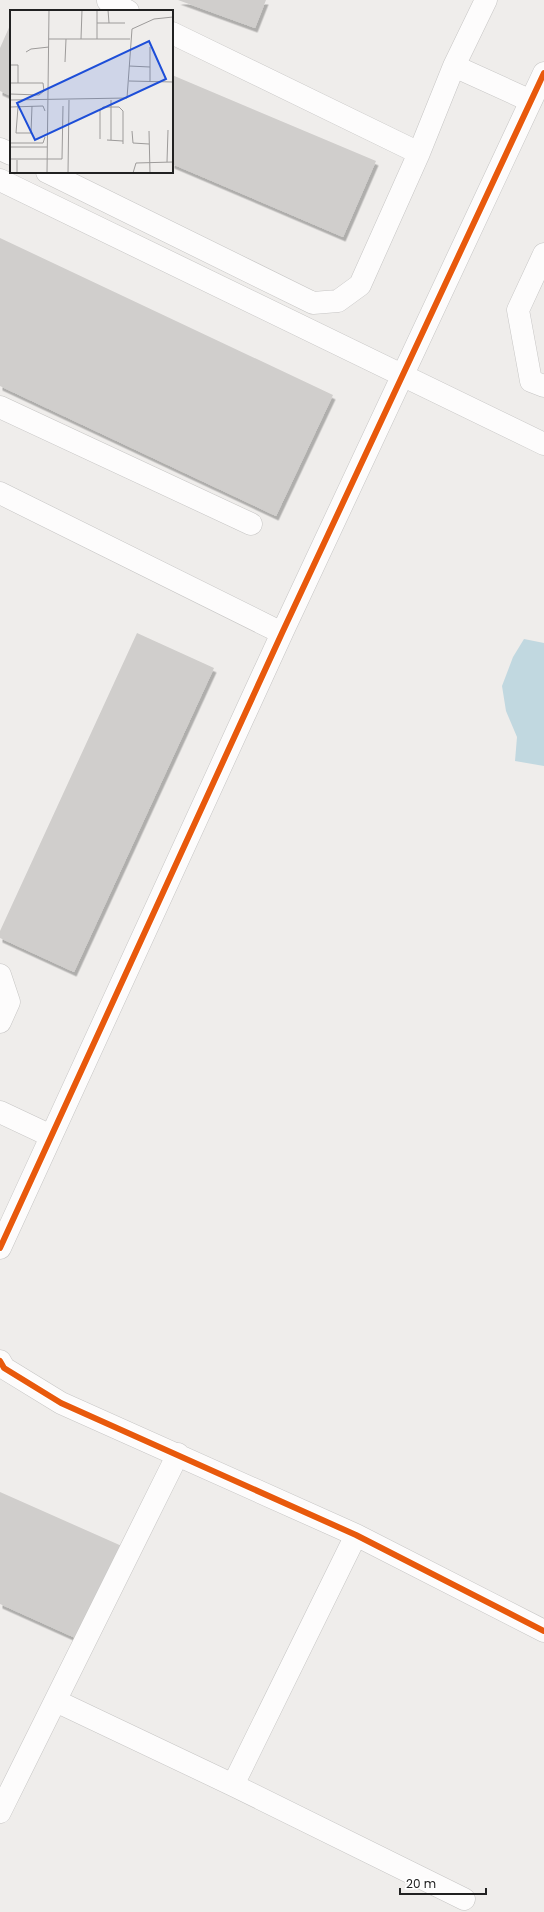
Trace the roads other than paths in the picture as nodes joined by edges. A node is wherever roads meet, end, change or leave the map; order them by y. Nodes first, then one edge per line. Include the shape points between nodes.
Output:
1 (109, 0) edge
2 (486, 0) edge
3 (126, 10) edge
4 (173, 33) edge
5 (454, 66) junction
6 (544, 73) edge
7 (530, 101) junction
8 (0, 149) edge
9 (419, 153) junction
10 (10, 154) edge
11 (49, 173) edge
12 (0, 180) edge
13 (544, 254) edge
14 (403, 374) junction
15 (544, 386) edge
16 (0, 407) edge
17 (544, 444) edge
18 (0, 493) edge
19 (251, 524) dead end
20 (282, 633) junction
21 (0, 975) edge
22 (0, 1022) edge
23 (0, 1112) edge
24 (51, 1136) junction
25 (0, 1248) edge
26 (0, 1361) edge
27 (178, 1454) junction
28 (356, 1535) junction
29 (544, 1631) edge
30 (56, 1701) junction
31 (233, 1785) junction
32 (0, 1812) edge
33 (464, 1899) dead end

1 - 3 street
2 - 5 street
4 - 9 street
5 - 7 street
5 - 9 street
6 - 7 street
7 - 14 street
8 - 10 street
9 - 11 street via 360,285 338,301 313,303
12 - 14 street via 300,327
13 - 15 street via 518,310 531,381
14 - 17 street
14 - 20 street
16 - 19 street
18 - 20 street
20 - 24 street
21 - 22 street via 9,1002
23 - 24 street
24 - 25 street
26 - 27 street via 4,1368 60,1403
27 - 28 street
27 - 30 street
28 - 29 street
28 - 31 street
30 - 31 street
30 - 32 street
31 - 33 street

